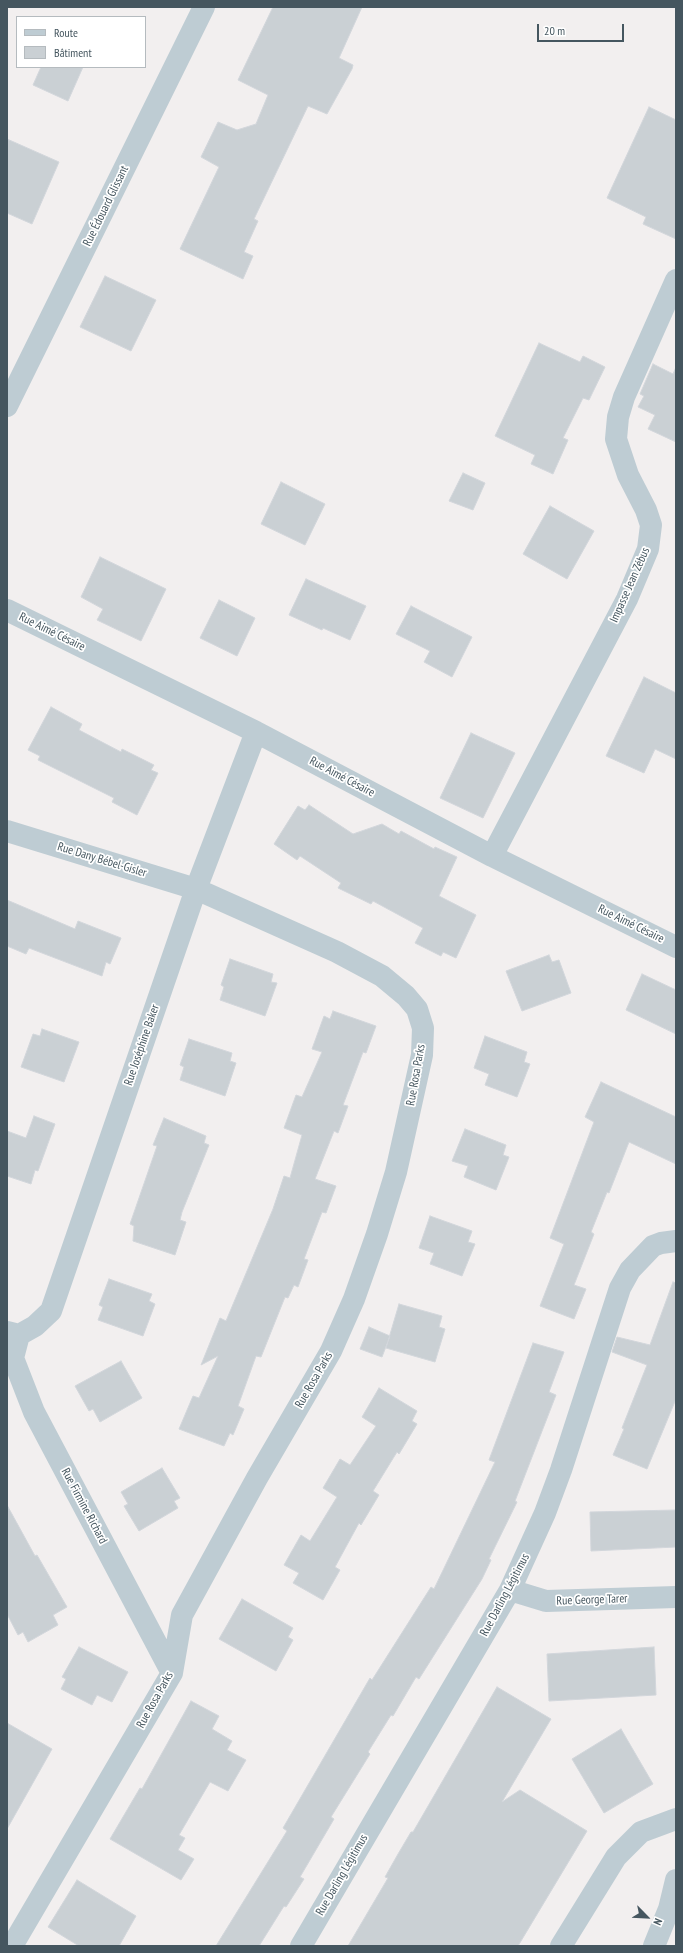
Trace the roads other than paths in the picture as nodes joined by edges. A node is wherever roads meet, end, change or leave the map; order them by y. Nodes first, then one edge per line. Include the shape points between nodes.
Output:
1 (204, 7) edge
2 (676, 280) edge
3 (7, 406) edge
4 (7, 610) edge
5 (256, 732) junction
6 (7, 831) edge
7 (492, 856) junction
8 (196, 889) junction
9 (676, 946) edge
10 (676, 1241) edge
11 (13, 1334) edge
12 (510, 1590) junction
13 (676, 1597) edge
14 (172, 1673) junction
15 (676, 1819) edge
16 (676, 1880) edge
17 (12, 1946) edge
18 (301, 1946) edge
19 (561, 1946) edge
20 (654, 1946) edge

1 - 3 street, Rue Édouard Glissant
2 - 7 street, Impasse Jean Zébus via 624,397 618,418 616,439 628,475 651,525 648,549 627,598
4 - 5 street, Rue Aimé Césaire
5 - 7 street, Rue Aimé Césaire
5 - 8 street, Rue Joséphine Baker
6 - 8 street, Rue Dany Bébel-Gisler
7 - 9 street, Rue Aimé Césaire
8 - 11 street, Rue Joséphine Baker via 51,1311 35,1326
8 - 14 street, Rue Rosa Parks via 337,952 382,976 417,1009 423,1028 422,1055 396,1172 354,1299 331,1351 182,1614
10 - 12 street, Rue Darling Légitimus via 653,1246 630,1270 620,1288 561,1470 545,1513
11 - 14 street, Rue Firmine Richard via 13,1358 34,1412
12 - 13 street, Rue George Tarer via 546,1601
12 - 18 street, Rue Darling Légitimus
14 - 17 street, Rue Rosa Parks
15 - 19 street via 641,1832 616,1857
16 - 20 street via 669,1909

